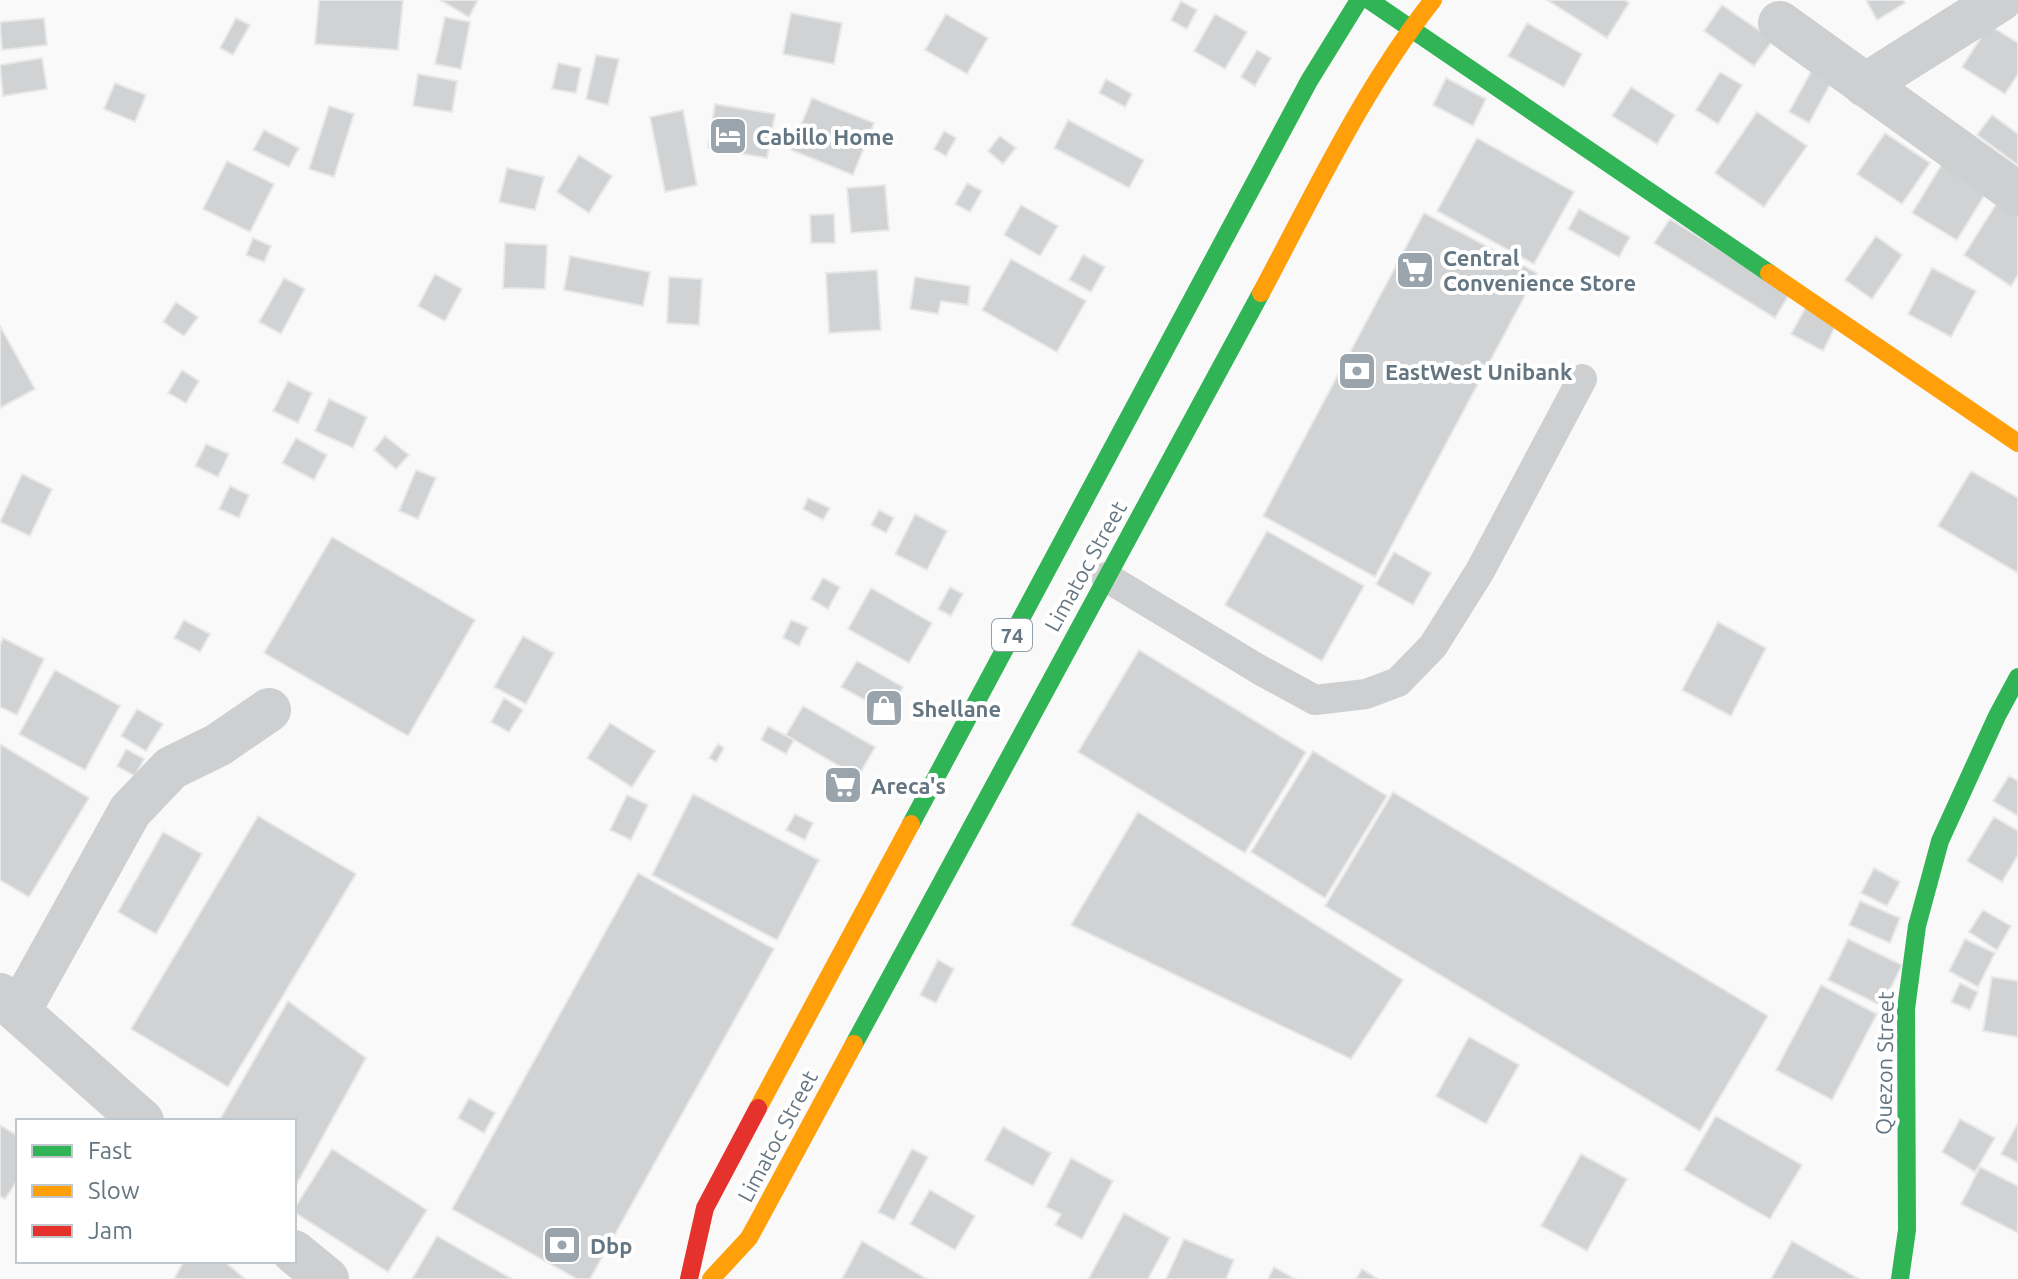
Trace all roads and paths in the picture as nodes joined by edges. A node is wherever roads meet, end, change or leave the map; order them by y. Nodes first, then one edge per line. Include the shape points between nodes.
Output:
1 (1359, 0) edge
2 (1369, 0) edge
3 (1433, 0) edge
4 (2000, 0) edge
5 (1780, 23) dead end
6 (1411, 28) junction
7 (1865, 85) junction
8 (2018, 194) edge
9 (1582, 379) dead end
10 (2018, 443) edge
11 (1095, 589) junction
12 (2018, 677) edge
13 (269, 710) dead end
14 (10, 1003) edge
15 (140, 1119) edge
16 (296, 1254) edge
17 (327, 1279) edge
18 (689, 1279) edge
19 (711, 1279) edge
20 (1900, 1279) edge

1 - 18 main road, Limatoc Street / 74 via 1309,81 1052,576 705,1208
2 - 6 main road
3 - 6 main road, Limatoc Street / 74
4 - 7 street
5 - 7 street
6 - 10 main road
6 - 11 main road, Limatoc Street / 74 via 1359,111
7 - 8 street
9 - 11 lane via 1480,571 1433,646 1398,682 1366,694 1315,700
11 - 19 main road, Limatoc Street / 74 via 749,1238
12 - 20 main road, Quezon Street via 1940,841 1917,926 1906,1009 1907,1230
13 - 14 street via 218,745 171,768 130,811
14 - 15 street
16 - 17 street

